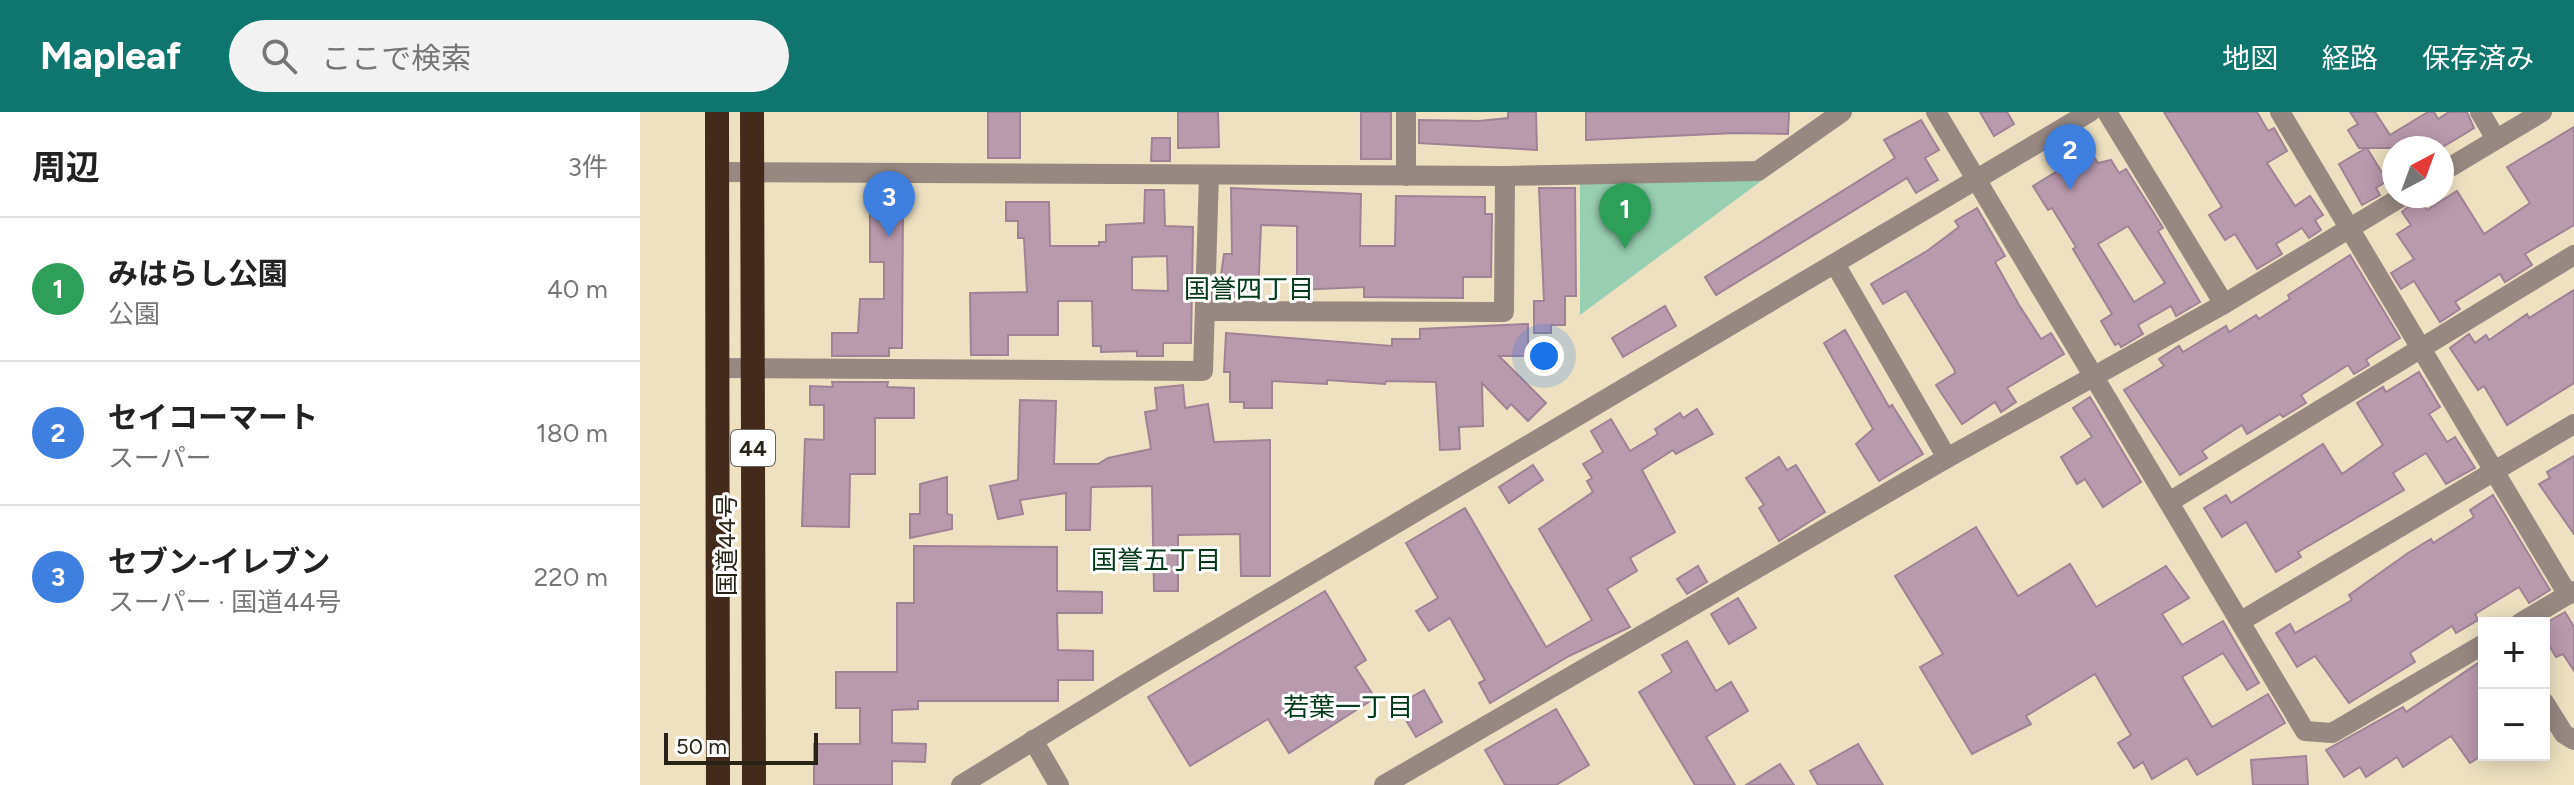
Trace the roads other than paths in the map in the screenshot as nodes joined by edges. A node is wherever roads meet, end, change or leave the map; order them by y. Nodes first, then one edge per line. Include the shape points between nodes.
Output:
1 (717, 112) edge
2 (752, 112) edge
3 (1406, 112) edge
4 (1842, 112) edge
5 (1936, 112) edge
6 (2090, 112) edge
7 (2107, 112) edge
8 (2280, 112) edge
9 (2480, 112) edge
10 (2542, 112) edge
11 (2496, 139) junction
12 (2454, 165) edge
13 (716, 172) junction
14 (752, 172) junction
15 (1209, 175) junction
16 (1406, 176) junction
17 (1505, 176) junction
18 (1979, 179) junction
19 (2384, 208) edge
20 (2350, 229) junction
21 (2574, 255) edge
22 (1835, 264) junction
23 (2224, 304) junction
24 (1207, 311) junction
25 (2420, 349) junction
26 (718, 368) junction
27 (753, 368) junction
28 (2094, 375) junction
29 (2574, 424) edge
30 (1947, 458) junction
31 (2496, 472) junction
32 (2169, 502) junction
33 (2571, 593) edge
34 (2530, 617) edge
35 (2241, 621) junction
36 (2478, 648) edge
37 (2550, 712) edge
38 (1033, 740) junction
39 (2574, 740) edge
40 (718, 785) edge
41 (754, 785) edge
42 (961, 785) edge
43 (1059, 785) edge
44 (1384, 785) edge

1 - 13 highway, 国道44号 / 44
2 - 14 highway, 国道44号 / 44
3 - 16 street
4 - 17 street via 1758,171
5 - 18 street
6 - 18 street
7 - 23 street
8 - 20 street
9 - 11 street
10 - 11 street
11 - 12 street
13 - 14 street
13 - 26 highway, 国道44号 / 44
14 - 15 street
14 - 27 highway, 国道44号 / 44
15 - 16 street
15 - 24 street
16 - 17 street
17 - 24 street via 1504,312
18 - 22 street
18 - 28 street
19 - 20 street
20 - 23 street
20 - 25 street
21 - 25 street
22 - 30 street
22 - 38 street
23 - 28 street
24 - 27 street via 1203,371
25 - 31 street
25 - 32 street
26 - 27 street
26 - 40 highway, 国道44号 / 44
27 - 41 highway, 国道44号 / 44
28 - 30 street
28 - 32 street
29 - 31 street
30 - 44 street
31 - 33 street
31 - 35 street
32 - 35 street
33 - 34 street
35 - 36 street via 2305,731 2332,733
37 - 39 street
38 - 42 street
38 - 43 street

